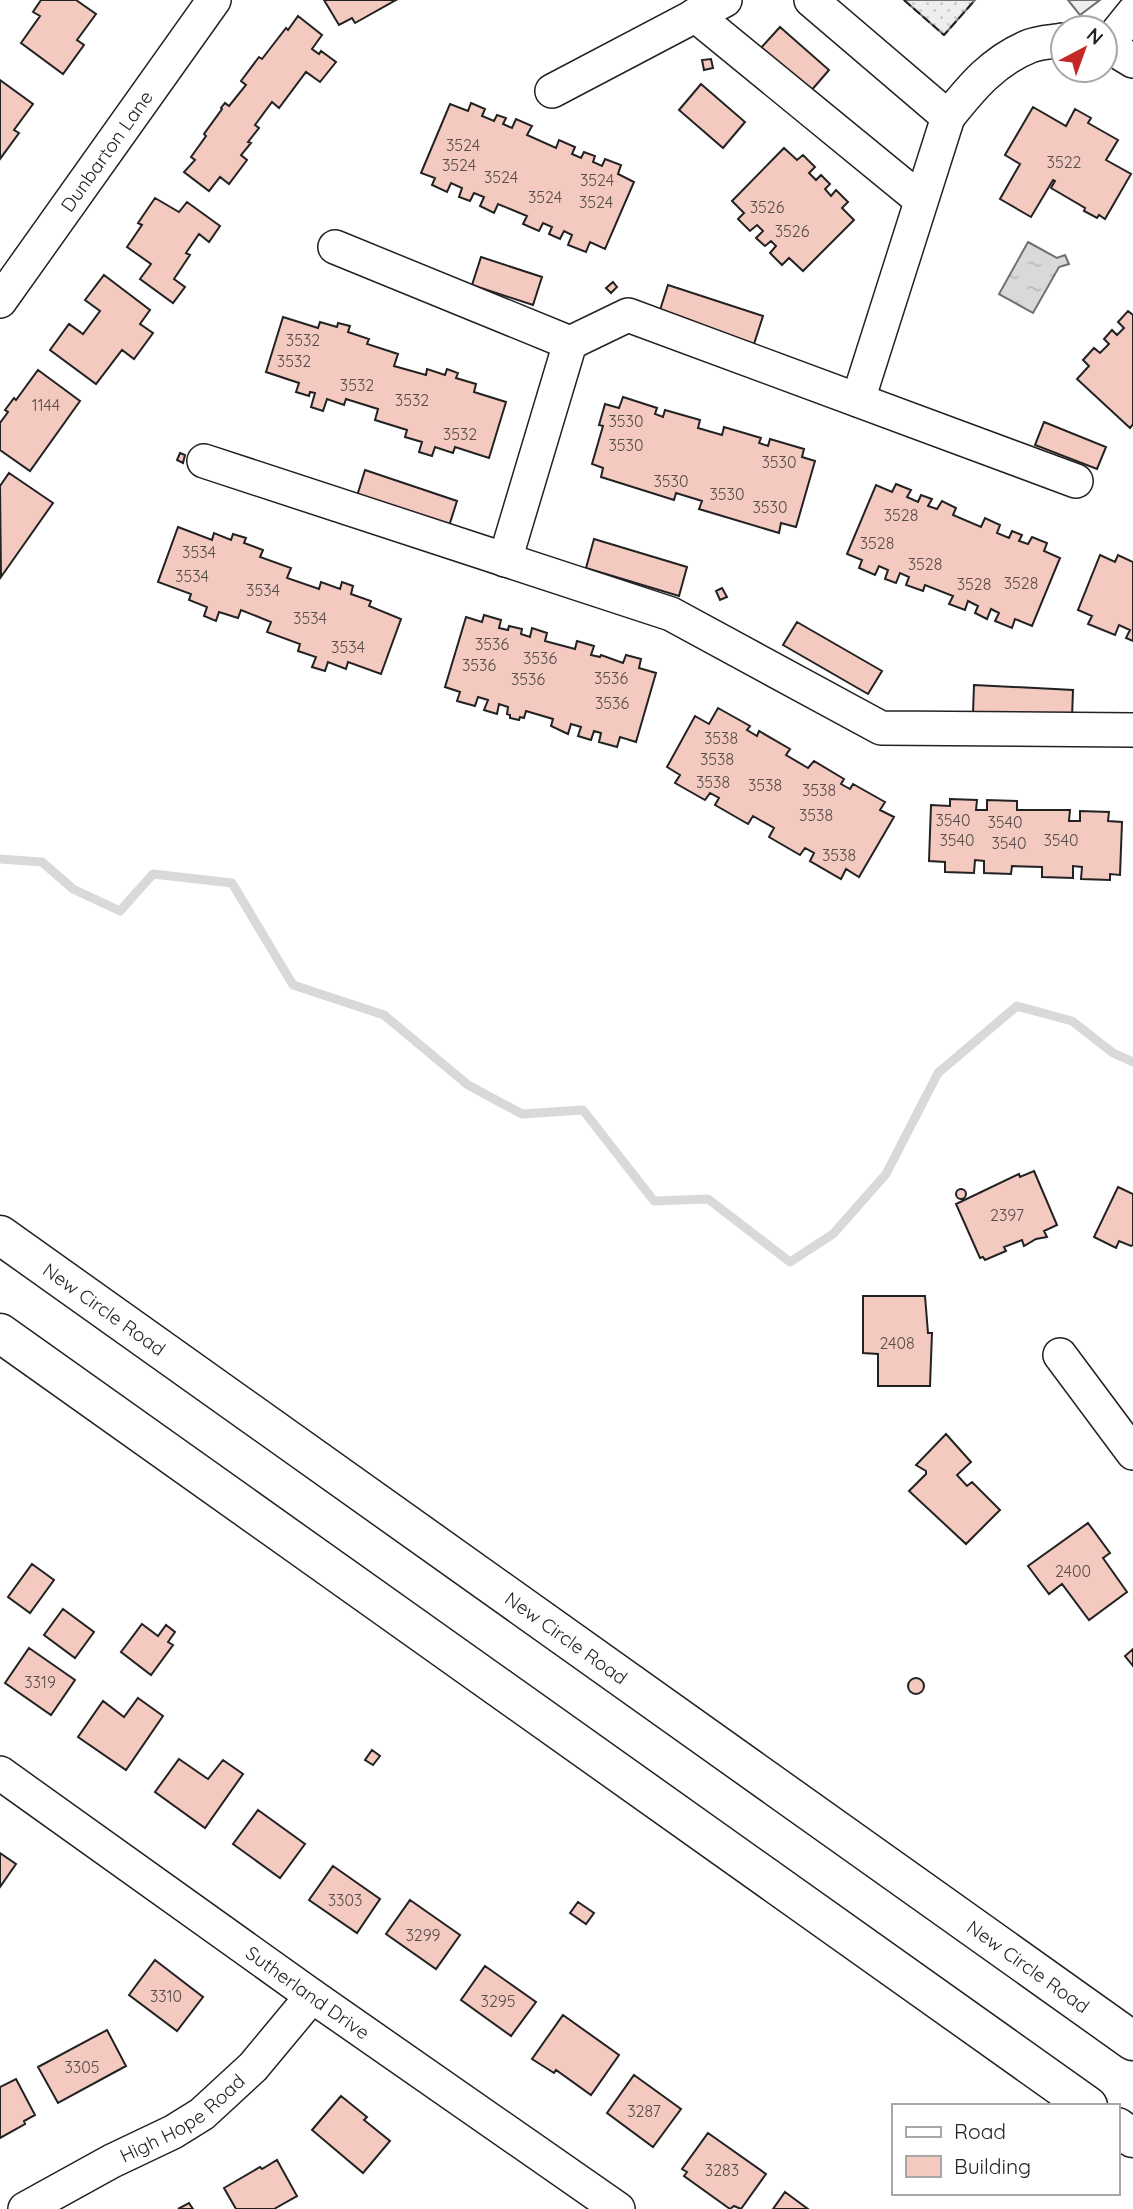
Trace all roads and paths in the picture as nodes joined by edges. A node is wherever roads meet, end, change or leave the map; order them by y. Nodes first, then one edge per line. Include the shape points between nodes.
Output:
1 (214, 0) edge
2 (725, 0) edge
3 (811, 0) edge
4 (1133, 13) edge
5 (695, 15) junction
6 (1119, 42) edge
7 (1049, 43) edge
8 (552, 91) dead end
9 (947, 117) junction
10 (921, 200) junction
11 (335, 247) dead end
12 (0, 302) edge
13 (570, 343) junction
14 (858, 400) junction
15 (204, 461) dead end
16 (1076, 481) dead end
17 (505, 560) junction
18 (1133, 730) edge
19 (0, 1236) edge
20 (0, 1333) edge
21 (1060, 1355) dead end
22 (1133, 1453) edge
23 (0, 1773) edge
24 (312, 1996) junction
25 (1133, 2041) edge
26 (1085, 2104) edge
27 (25, 2209) edge
28 (618, 2209) edge

1 - 12 street, Dunbarton Lane
2 - 5 street
3 - 9 street
4 - 6 street
5 - 8 street
5 - 10 street
7 - 9 street via 1005,59 978,80
9 - 10 street
10 - 14 street
11 - 13 street
13 - 14 street via 628,315
13 - 17 street
14 - 16 street
15 - 17 street
17 - 18 street via 671,614 881,728
19 - 25 highway, New Circle Road
20 - 26 highway
21 - 22 street
23 - 24 street, Sutherland Drive
24 - 27 street, High Hope Road via 253,2067 202,2113
24 - 28 street, Sutherland Drive

